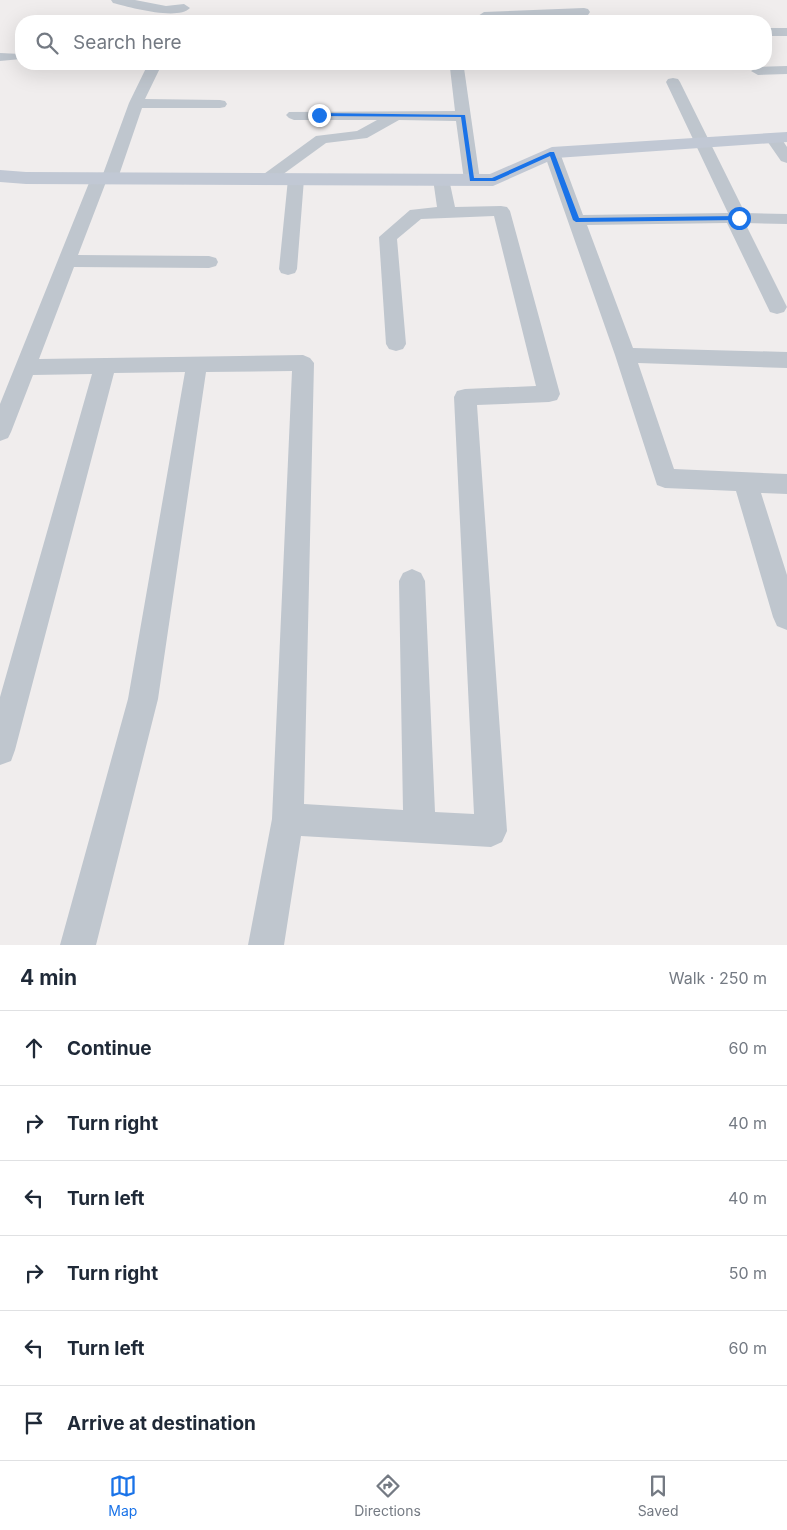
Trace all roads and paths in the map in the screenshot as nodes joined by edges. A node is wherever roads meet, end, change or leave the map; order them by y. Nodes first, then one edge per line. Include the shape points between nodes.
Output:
1 (117, 0) edge
2 (577, 0) edge
3 (186, 4) edge
4 (586, 15) edge
5 (772, 32) edge
6 (787, 32) edge
7 (0, 57) edge
8 (15, 57) edge
9 (152, 70) edge
10 (456, 70) edge
11 (787, 70) edge
12 (758, 71) dead end
13 (673, 82) dead end
14 (136, 103) junction
15 (220, 104) dead end
16 (294, 115) dead end
17 (319, 115) junction
18 (396, 115) junction
19 (463, 116) junction
20 (780, 137) edge
21 (322, 139) junction
22 (703, 143) junction
23 (552, 153) junction
24 (787, 158) edge
25 (0, 176) edge
26 (105, 178) junction
27 (265, 179) junction
28 (296, 179) junction
29 (441, 179) junction
30 (472, 180) junction
31 (447, 212) junction
32 (736, 218) junction
33 (576, 220) junction
34 (787, 220) edge
35 (66, 261) junction
36 (210, 262) dead end
37 (288, 269) dead end
38 (777, 307) dead end
39 (396, 344) dead end
40 (625, 355) junction
41 (787, 360) edge
42 (196, 364) junction
43 (104, 366) junction
44 (25, 367) junction
45 (6, 402) edge
46 (0, 432) edge
47 (745, 482) junction
48 (787, 484) edge
49 (412, 581) dead end
50 (787, 617) edge
51 (0, 750) edge
52 (288, 819) junction
53 (419, 827) junction
54 (78, 945) edge
55 (266, 945) edge

1 - 3 street via 166,10
2 - 4 street
5 - 6 street
7 - 8 street
9 - 14 street
10 - 19 street
11 - 12 street
13 - 22 street
14 - 15 street
14 - 26 street
16 - 17 street
17 - 18 street
17 - 21 street
18 - 19 street
18 - 21 street via 361,135
19 - 30 street
20 - 22 street
20 - 24 street
21 - 27 street
22 - 23 street
22 - 32 street
23 - 30 street via 493,180
23 - 33 street
25 - 26 street
26 - 27 street
26 - 35 street
27 - 28 street
28 - 29 street
28 - 37 street
29 - 30 street
29 - 31 street
31 - 39 street via 416,214 388,237
31 - 53 street via 501,211 549,394 465,397 491,831
32 - 33 street
32 - 34 street
32 - 38 street
33 - 40 street
35 - 36 street
35 - 44 street
40 - 41 street
40 - 47 street via 666,478
42 - 43 street
42 - 52 street via 303,363
42 - 54 street via 143,698
43 - 44 street
43 - 51 street
44 - 45 street
45 - 46 street
47 - 48 street
47 - 50 street
49 - 53 street
52 - 53 street
52 - 55 street

